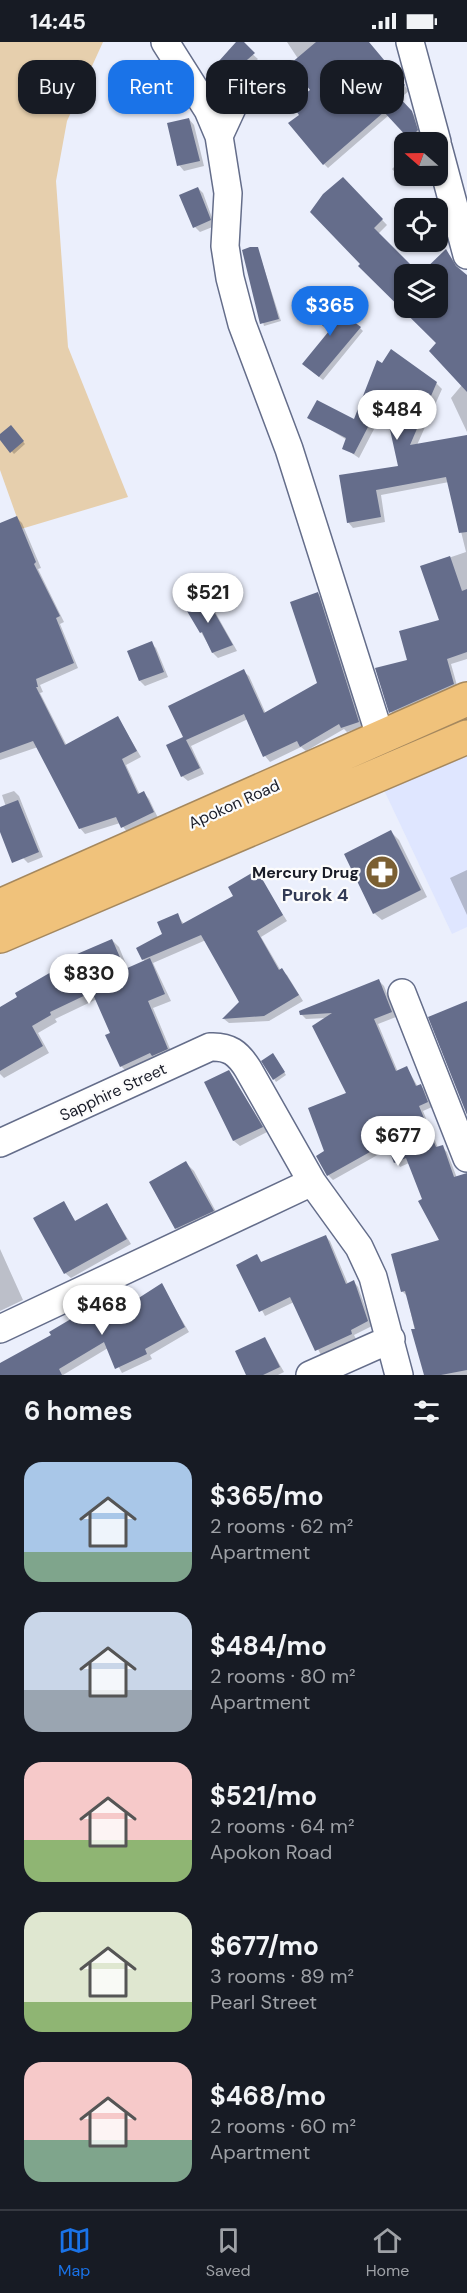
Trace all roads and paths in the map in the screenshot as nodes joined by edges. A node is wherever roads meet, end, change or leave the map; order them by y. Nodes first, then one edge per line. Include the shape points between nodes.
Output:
1 (165, 42) edge
2 (410, 42) edge
3 (229, 114) edge
4 (434, 132) edge
5 (219, 136) junction
6 (448, 184) edge
7 (467, 255) edge
8 (467, 699) edge
9 (467, 737) edge
10 (381, 739) junction
11 (0, 906) edge
12 (0, 936) edge
13 (402, 993) dead end
14 (0, 1143) edge
15 (467, 1158) edge
16 (312, 1182) junction
17 (0, 1329) edge
18 (391, 1339) junction
19 (310, 1375) edge
20 (399, 1375) edge

1 - 5 street via 208,110
2 - 4 street
3 - 5 street
5 - 10 street via 228,193 225,246 242,324 288,449
6 - 7 street
8 - 10 highway, Apokon Road
9 - 12 highway, Apokon Road
10 - 11 highway, Apokon Road
13 - 15 street
14 - 16 street, Sapphire Street via 210,1047 228,1048 248,1069
16 - 17 street
16 - 18 street via 359,1247 373,1277
18 - 19 street
18 - 20 street

